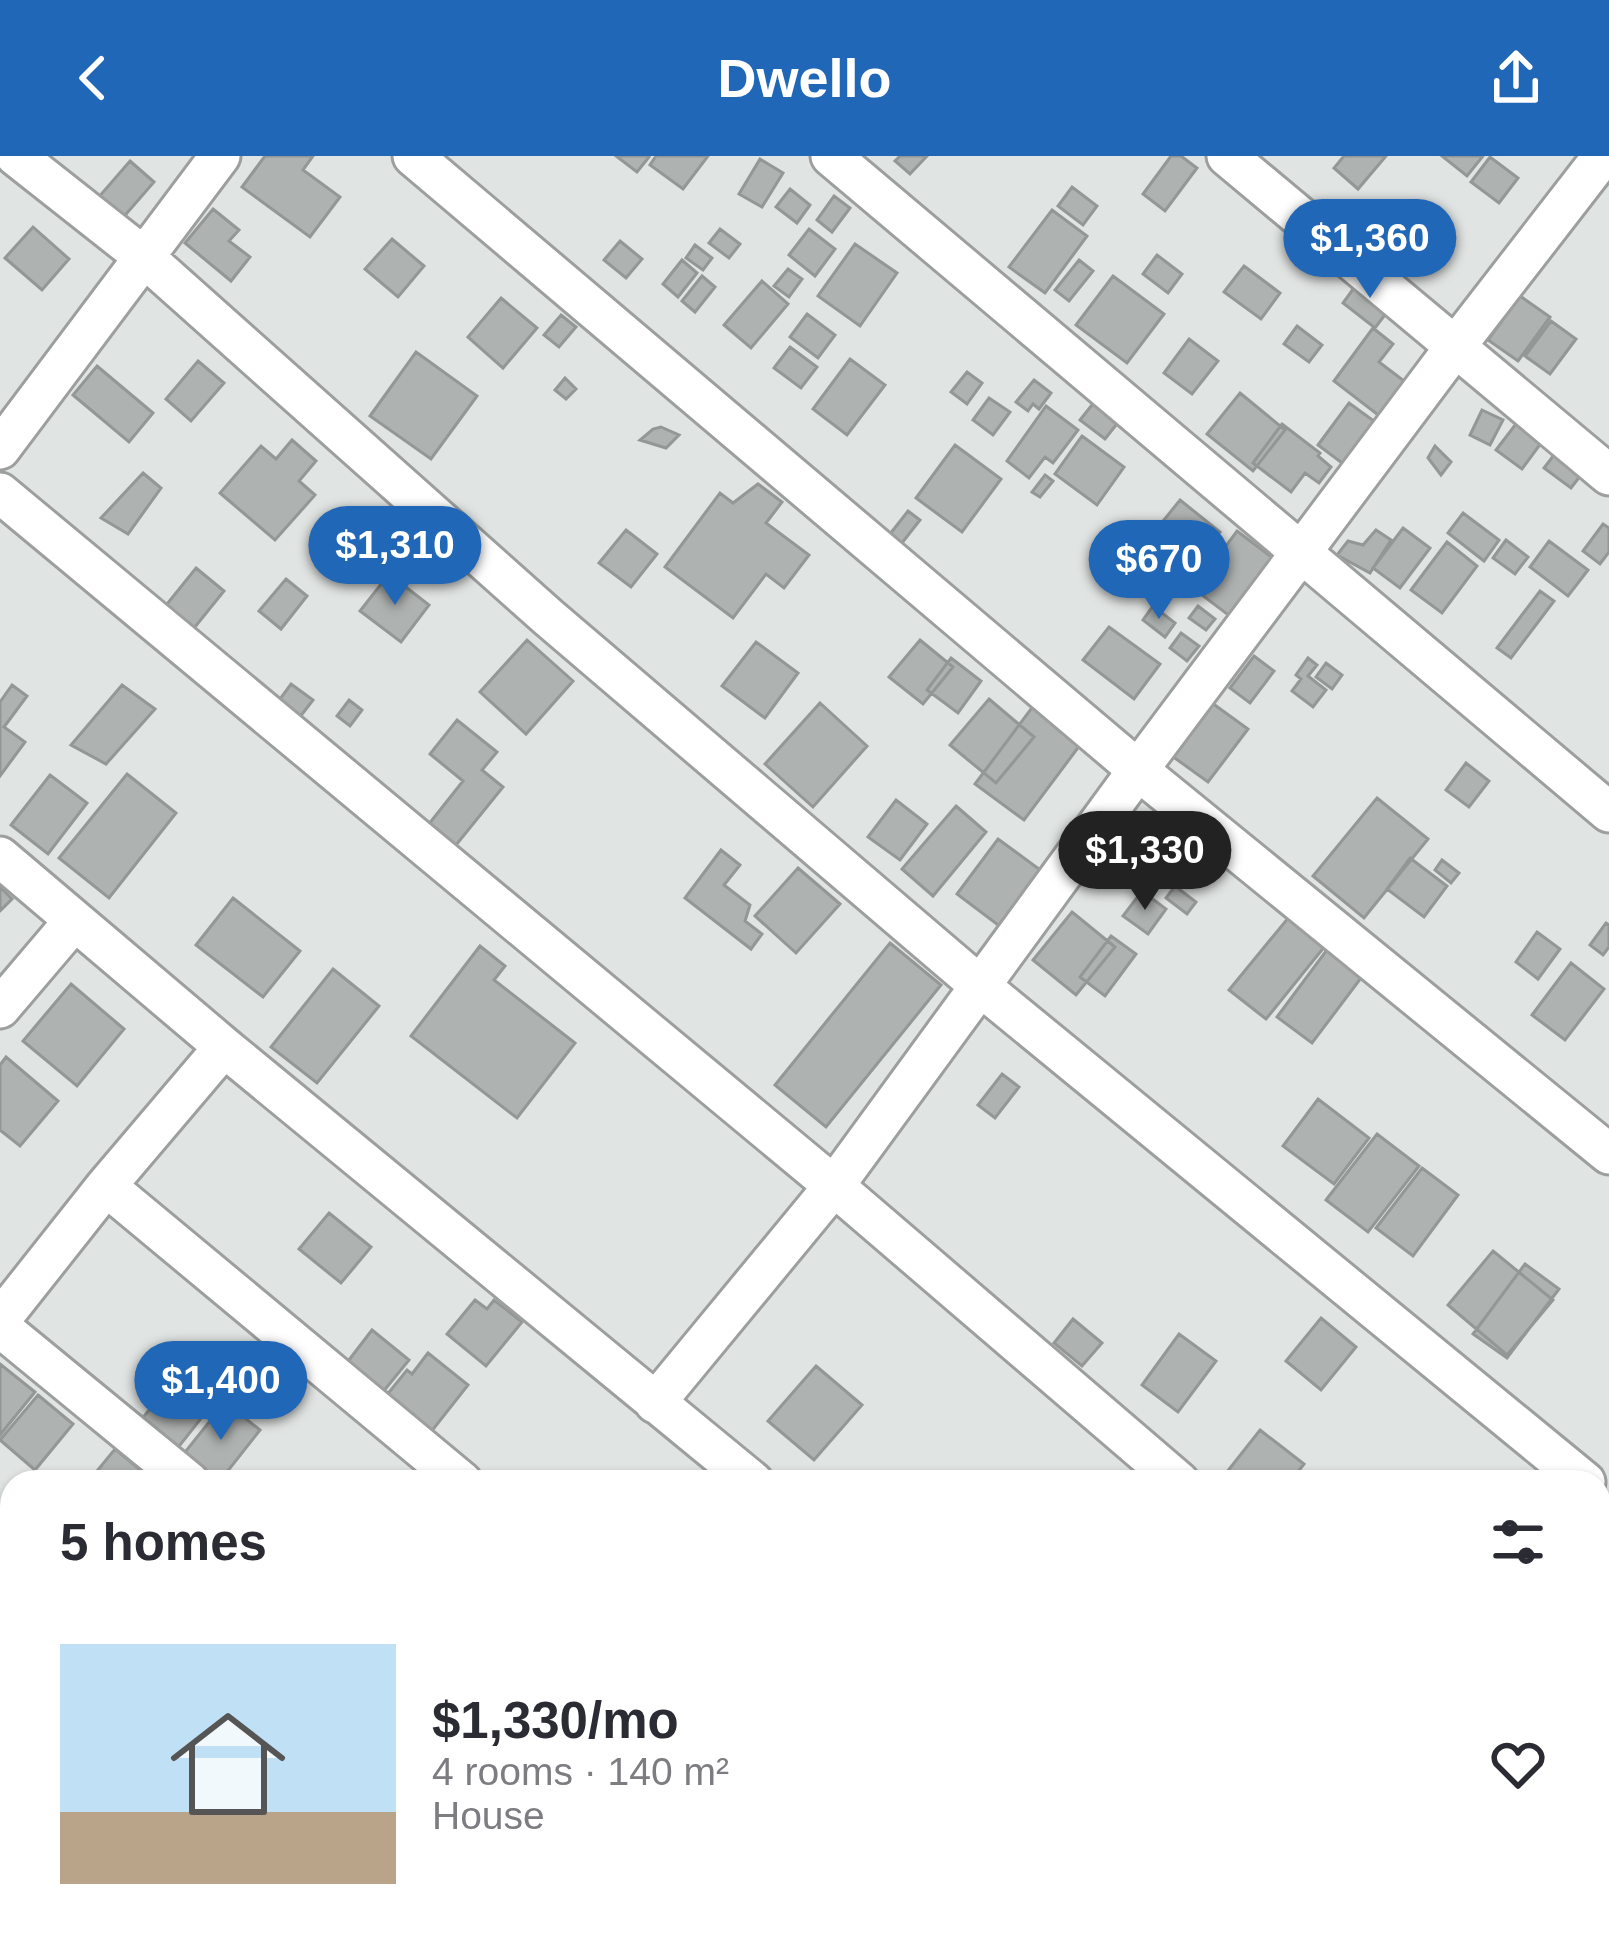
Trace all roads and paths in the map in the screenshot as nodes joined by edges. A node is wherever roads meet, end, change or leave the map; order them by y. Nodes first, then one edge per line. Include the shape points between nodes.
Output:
1 (16, 156) edge
2 (220, 156) edge
3 (413, 156) edge
4 (831, 156) edge
5 (1227, 156) edge
6 (1603, 156) edge
7 (144, 257) junction
8 (1455, 347) junction
9 (0, 449) edge
10 (1609, 475) edge
11 (0, 493) edge
12 (1302, 553) junction
13 (1138, 770) junction
14 (1609, 812) edge
15 (0, 857) edge
16 (74, 921) junction
17 (979, 985) junction
18 (0, 1008) edge
19 (224, 1047) junction
20 (1609, 1154) edge
21 (106, 1186) junction
22 (834, 1186) junction
23 (0, 1324) edge
24 (655, 1403) junction
25 (175, 1470) edge
26 (448, 1470) edge
27 (727, 1470) edge
28 (1165, 1470) edge
29 (1570, 1470) edge

1 - 7 street
2 - 7 street
3 - 13 street
4 - 12 street
5 - 8 street
6 - 8 street
7 - 9 street
7 - 17 street
8 - 10 street
8 - 12 street
11 - 22 street
12 - 13 street
12 - 14 street
13 - 17 street
13 - 20 street
15 - 16 street
16 - 18 street
16 - 19 street
17 - 22 street
17 - 29 street
19 - 21 street
19 - 24 street
21 - 23 street
21 - 26 street
22 - 24 street
22 - 28 street
23 - 25 street
24 - 27 street

